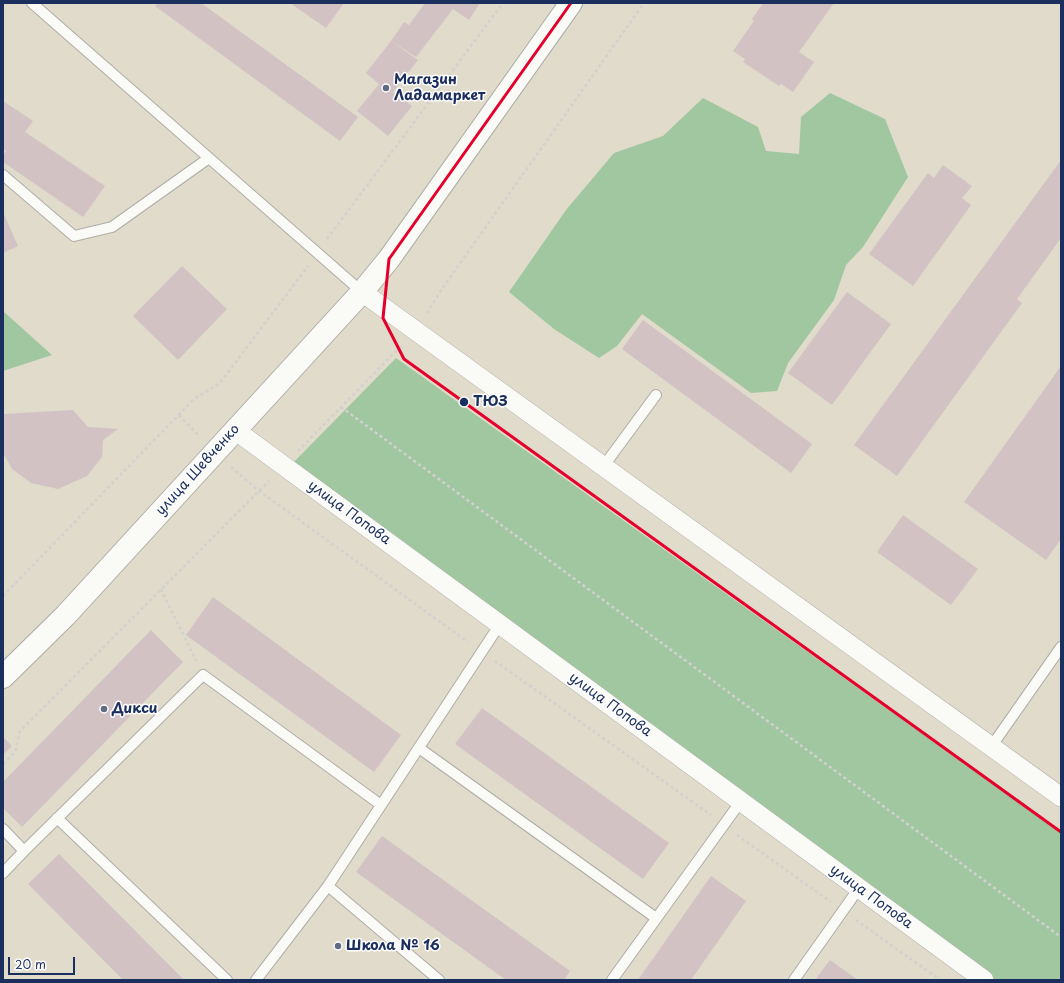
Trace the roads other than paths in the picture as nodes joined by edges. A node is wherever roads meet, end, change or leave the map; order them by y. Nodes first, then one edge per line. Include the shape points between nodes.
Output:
1 (32, 3) edge
2 (572, 3) edge
3 (209, 158) junction
4 (3, 175) edge
5 (362, 292) junction
6 (656, 395) dead end
7 (235, 430) junction
8 (603, 467) junction
9 (500, 624) junction
10 (1061, 647) edge
11 (3, 677) edge
12 (991, 747) junction
13 (419, 748) junction
14 (1061, 797) edge
15 (741, 801) junction
16 (381, 806) junction
17 (57, 818) junction
18 (3, 829) edge
19 (24, 850) junction
20 (3, 873) edge
21 (328, 886) junction
22 (859, 888) junction
23 (656, 918) junction
24 (978, 978) edge
25 (227, 980) edge
26 (256, 980) edge
27 (440, 980) edge
28 (612, 980) edge
29 (794, 980) edge

1 - 3 lane
2 - 5 main road, улица Шевченко
3 - 4 lane via 112,227 74,236
3 - 5 lane
5 - 7 main road, улица Шевченко
5 - 8 street
6 - 8 lane
7 - 9 street, улица Попова
7 - 11 main road, улица Шевченко via 66,615
8 - 12 street
9 - 13 lane
9 - 15 street, улица Попова
10 - 12 lane
12 - 14 street
13 - 16 lane
13 - 23 lane
15 - 22 street, улица Попова
15 - 23 lane
16 - 17 lane via 203,676
16 - 21 lane
17 - 19 lane
17 - 25 lane
18 - 19 lane
19 - 20 lane
21 - 26 lane
21 - 27 lane
22 - 24 street, улица Попова
22 - 29 lane
23 - 28 lane

